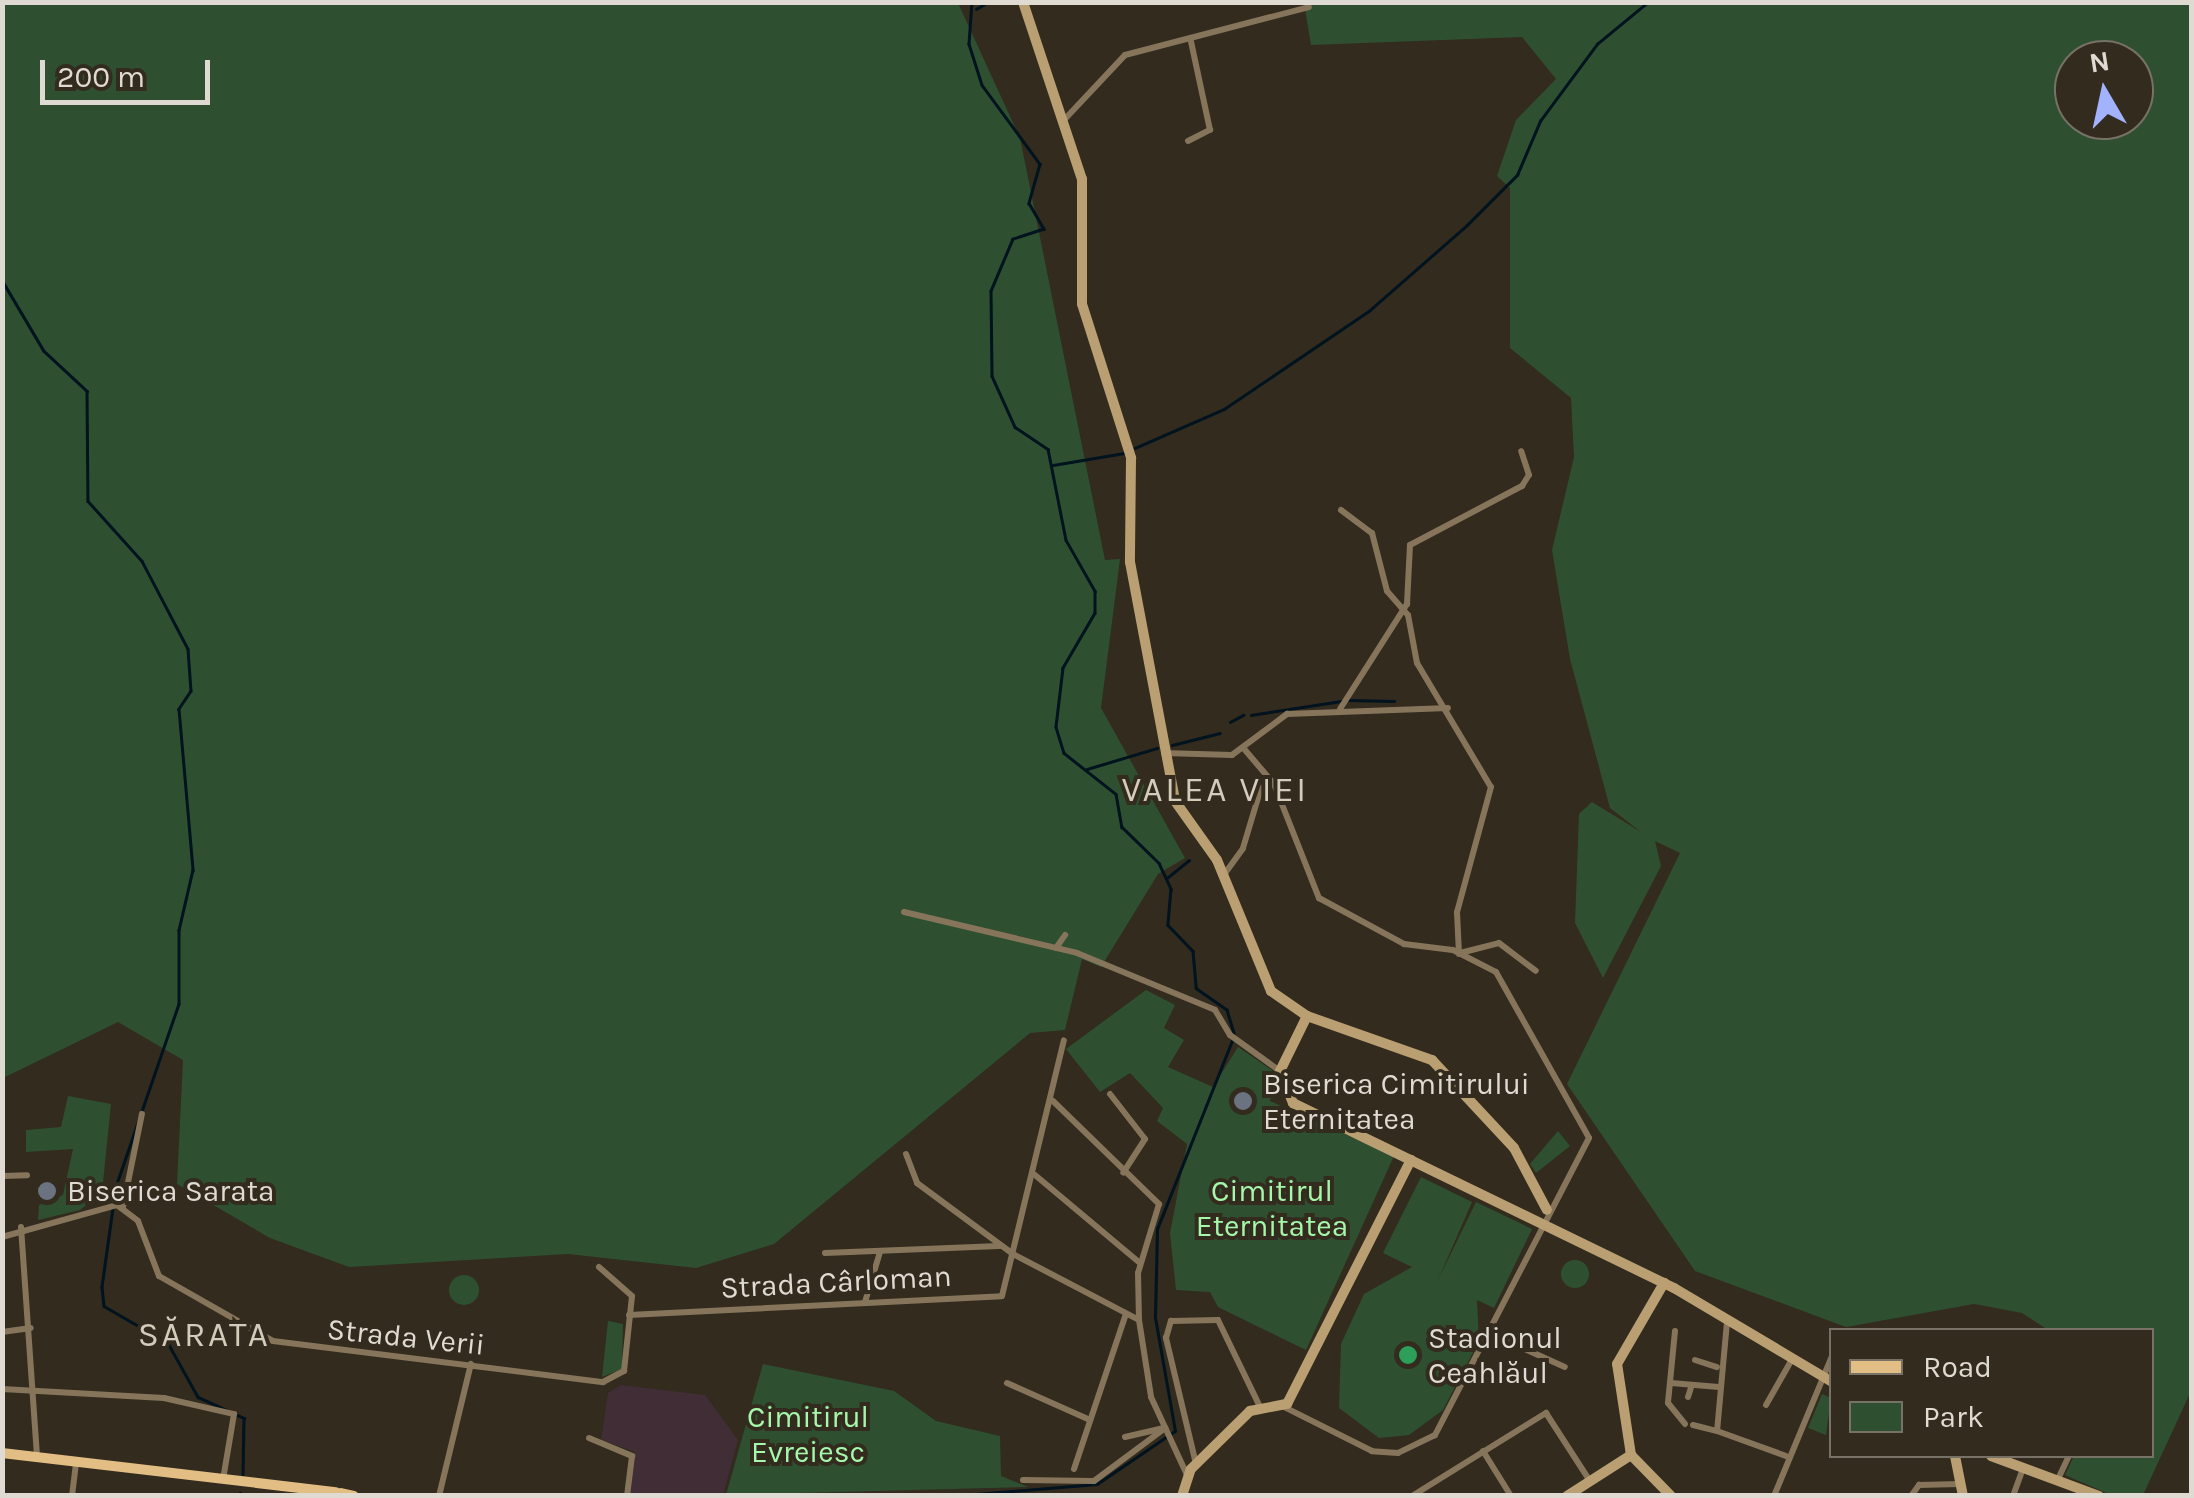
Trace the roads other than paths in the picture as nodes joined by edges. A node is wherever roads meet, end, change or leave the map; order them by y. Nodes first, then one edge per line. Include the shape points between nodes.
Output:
1 (1023, 2) edge
2 (1309, 8) dead end
3 (1191, 40) junction
4 (1064, 120) junction
5 (1188, 142) dead end
6 (1521, 451) dead end
7 (1341, 510) dead end
8 (1402, 610) junction
9 (1340, 708) junction
10 (1449, 708) junction
11 (1245, 750) junction
12 (1164, 753) junction
13 (1261, 788) dead end
14 (1223, 876) junction
15 (904, 912) dead end
16 (1065, 935) dead end
17 (1056, 948) junction
18 (1459, 954) junction
19 (1536, 971) dead end
20 (1307, 1016) junction
21 (1064, 1040) dead end
22 (1280, 1072) junction
23 (1110, 1094) dead end
24 (1052, 1100) junction
25 (142, 1114) dead end
26 (906, 1154) dead end
27 (1411, 1160) junction
28 (1123, 1173) junction
29 (1035, 1175) junction
30 (2, 1176) edge
31 (27, 1176) dead end
32 (117, 1205) junction
33 (1547, 1210) junction
34 (1541, 1223) junction
35 (21, 1226) junction
36 (2, 1237) edge
37 (1001, 1246) junction
38 (880, 1252) junction
39 (825, 1253) dead end
40 (1013, 1254) junction
41 (1140, 1263) junction
42 (599, 1267) dead end
43 (1664, 1283) junction
44 (865, 1302) junction
45 (629, 1314) junction
46 (1126, 1314) junction
47 (1139, 1320) junction
48 (1727, 1322) junction
49 (31, 1328) junction
50 (1675, 1331) dead end
51 (2, 1332) edge
52 (1490, 1332) junction
53 (1695, 1360) dead end
54 (1829, 1360) edge
55 (1791, 1361) junction
56 (471, 1364) junction
57 (1566, 1366) dead end
58 (1717, 1367) junction
59 (1818, 1375) junction
60 (1829, 1380) edge
61 (1008, 1382) dead end
62 (1671, 1383) junction
63 (1720, 1386) junction
64 (1691, 1388) junction
65 (2, 1389) edge
66 (38, 1394) junction
67 (1688, 1397) dead end
68 (1259, 1405) junction
69 (1766, 1405) dead end
70 (1284, 1406) junction
71 (1090, 1420) junction
72 (1166, 1430) junction
73 (1716, 1431) junction
74 (589, 1438) dead end
75 (1124, 1438) dead end
76 (1483, 1452) junction
77 (2, 1453) edge
78 (1631, 1455) junction
79 (1786, 1456) junction
80 (37, 1457) junction
81 (1954, 1458) edge
82 (2001, 1458) edge
83 (2067, 1458) edge
84 (76, 1462) junction
85 (2027, 1463) edge
86 (1196, 1464) junction
87 (1074, 1468) dead end
88 (1188, 1475) junction
89 (2059, 1477) junction
90 (223, 1480) junction
91 (1023, 1480) dead end
92 (1590, 1481) junction
93 (247, 1490) edge
94 (292, 1490) junction
95 (1962, 1490) edge
96 (1422, 1493) edge
97 (338, 1494) edge
98 (72, 1496) edge
99 (304, 1496) edge
100 (354, 1496) edge
101 (439, 1496) edge
102 (627, 1496) edge
103 (1182, 1496) edge
104 (1412, 1496) edge
105 (1510, 1496) edge
106 (1567, 1496) edge
107 (1670, 1496) edge
108 (1774, 1496) edge
109 (1911, 1496) edge
110 (2013, 1496) edge
111 (2099, 1496) edge

1 - 4 street
2 - 3 street
3 - 4 street via 1125,55
3 - 5 street via 1210,130
4 - 12 street via 1082,184 1082,304 1131,458 1130,562
6 - 8 street via 1529,475 1522,486 1410,545
7 - 8 street via 1372,533 1387,591
8 - 9 street
8 - 10 street via 1417,663
9 - 10 street
9 - 11 street via 1280,716
10 - 18 street via 1493,797 1457,912
11 - 12 street via 1217,758
11 - 18 street via 1274,784 1327,906 1404,944
12 - 14 street via 1175,801
13 - 14 street via 1243,848
14 - 20 street via 1265,984
15 - 17 street
16 - 17 street
17 - 22 street via 1215,1010 1230,1036
18 - 19 street via 1499,944
18 - 33 street via 1504,982 1589,1138
20 - 22 street
20 - 33 street via 1432,1060 1514,1148
21 - 24 street
22 - 27 street via 1293,1102
23 - 28 street via 1145,1139
24 - 28 street
24 - 29 street
25 - 32 street
26 - 37 street via 917,1184
27 - 34 street
27 - 70 street
28 - 41 street via 1160,1204
29 - 40 street
29 - 41 street
30 - 31 street
32 - 35 street
32 - 56 street, Strada Verii via 159,1276 273,1341
33 - 34 street
34 - 43 street
34 - 52 street
35 - 36 street
35 - 49 street
37 - 38 street
37 - 40 street
38 - 39 street
38 - 44 street
40 - 44 street, Strada Cârloman via 998,1298
40 - 46 street
41 - 47 street
42 - 45 street via 629,1292
43 - 48 street
43 - 78 street via 1617,1364
44 - 45 street, Strada Cârloman
45 - 56 street, Strada Verii via 617,1380
46 - 47 street
46 - 71 street
47 - 72 street
48 - 55 street
48 - 58 street
49 - 51 street
49 - 66 street
50 - 62 street via 1665,1360
52 - 57 street
52 - 70 street via 1440,1429 1410,1449 1360,1448
53 - 58 street
54 - 59 street
55 - 59 street
55 - 69 street
56 - 101 street
58 - 63 street
59 - 60 street
59 - 79 street
61 - 71 street
62 - 64 street
62 - 73 street via 1669,1409 1689,1424
63 - 64 street
63 - 73 street
64 - 67 street
65 - 66 street
66 - 80 street
66 - 90 street via 164,1398 234,1414
68 - 70 street
68 - 86 street
68 - 86 street via 1218,1320 1171,1321 1166,1338
71 - 87 street
72 - 75 street
72 - 88 street
72 - 91 street via 1094,1481
73 - 79 street
74 - 102 street via 632,1456
76 - 92 street via 1549,1414
76 - 96 street
76 - 105 street
77 - 80 main road
78 - 92 street
78 - 107 street
79 - 108 street
80 - 84 main road
81 - 95 street
82 - 85 street
83 - 89 street
84 - 90 main road
84 - 98 street
85 - 89 street
85 - 110 street
86 - 88 street
88 - 103 street
89 - 111 street
90 - 93 main road
92 - 106 street
93 - 94 main road
94 - 97 main road
94 - 99 main road
95 - 109 street via 1919,1485
96 - 104 street
97 - 100 main road

